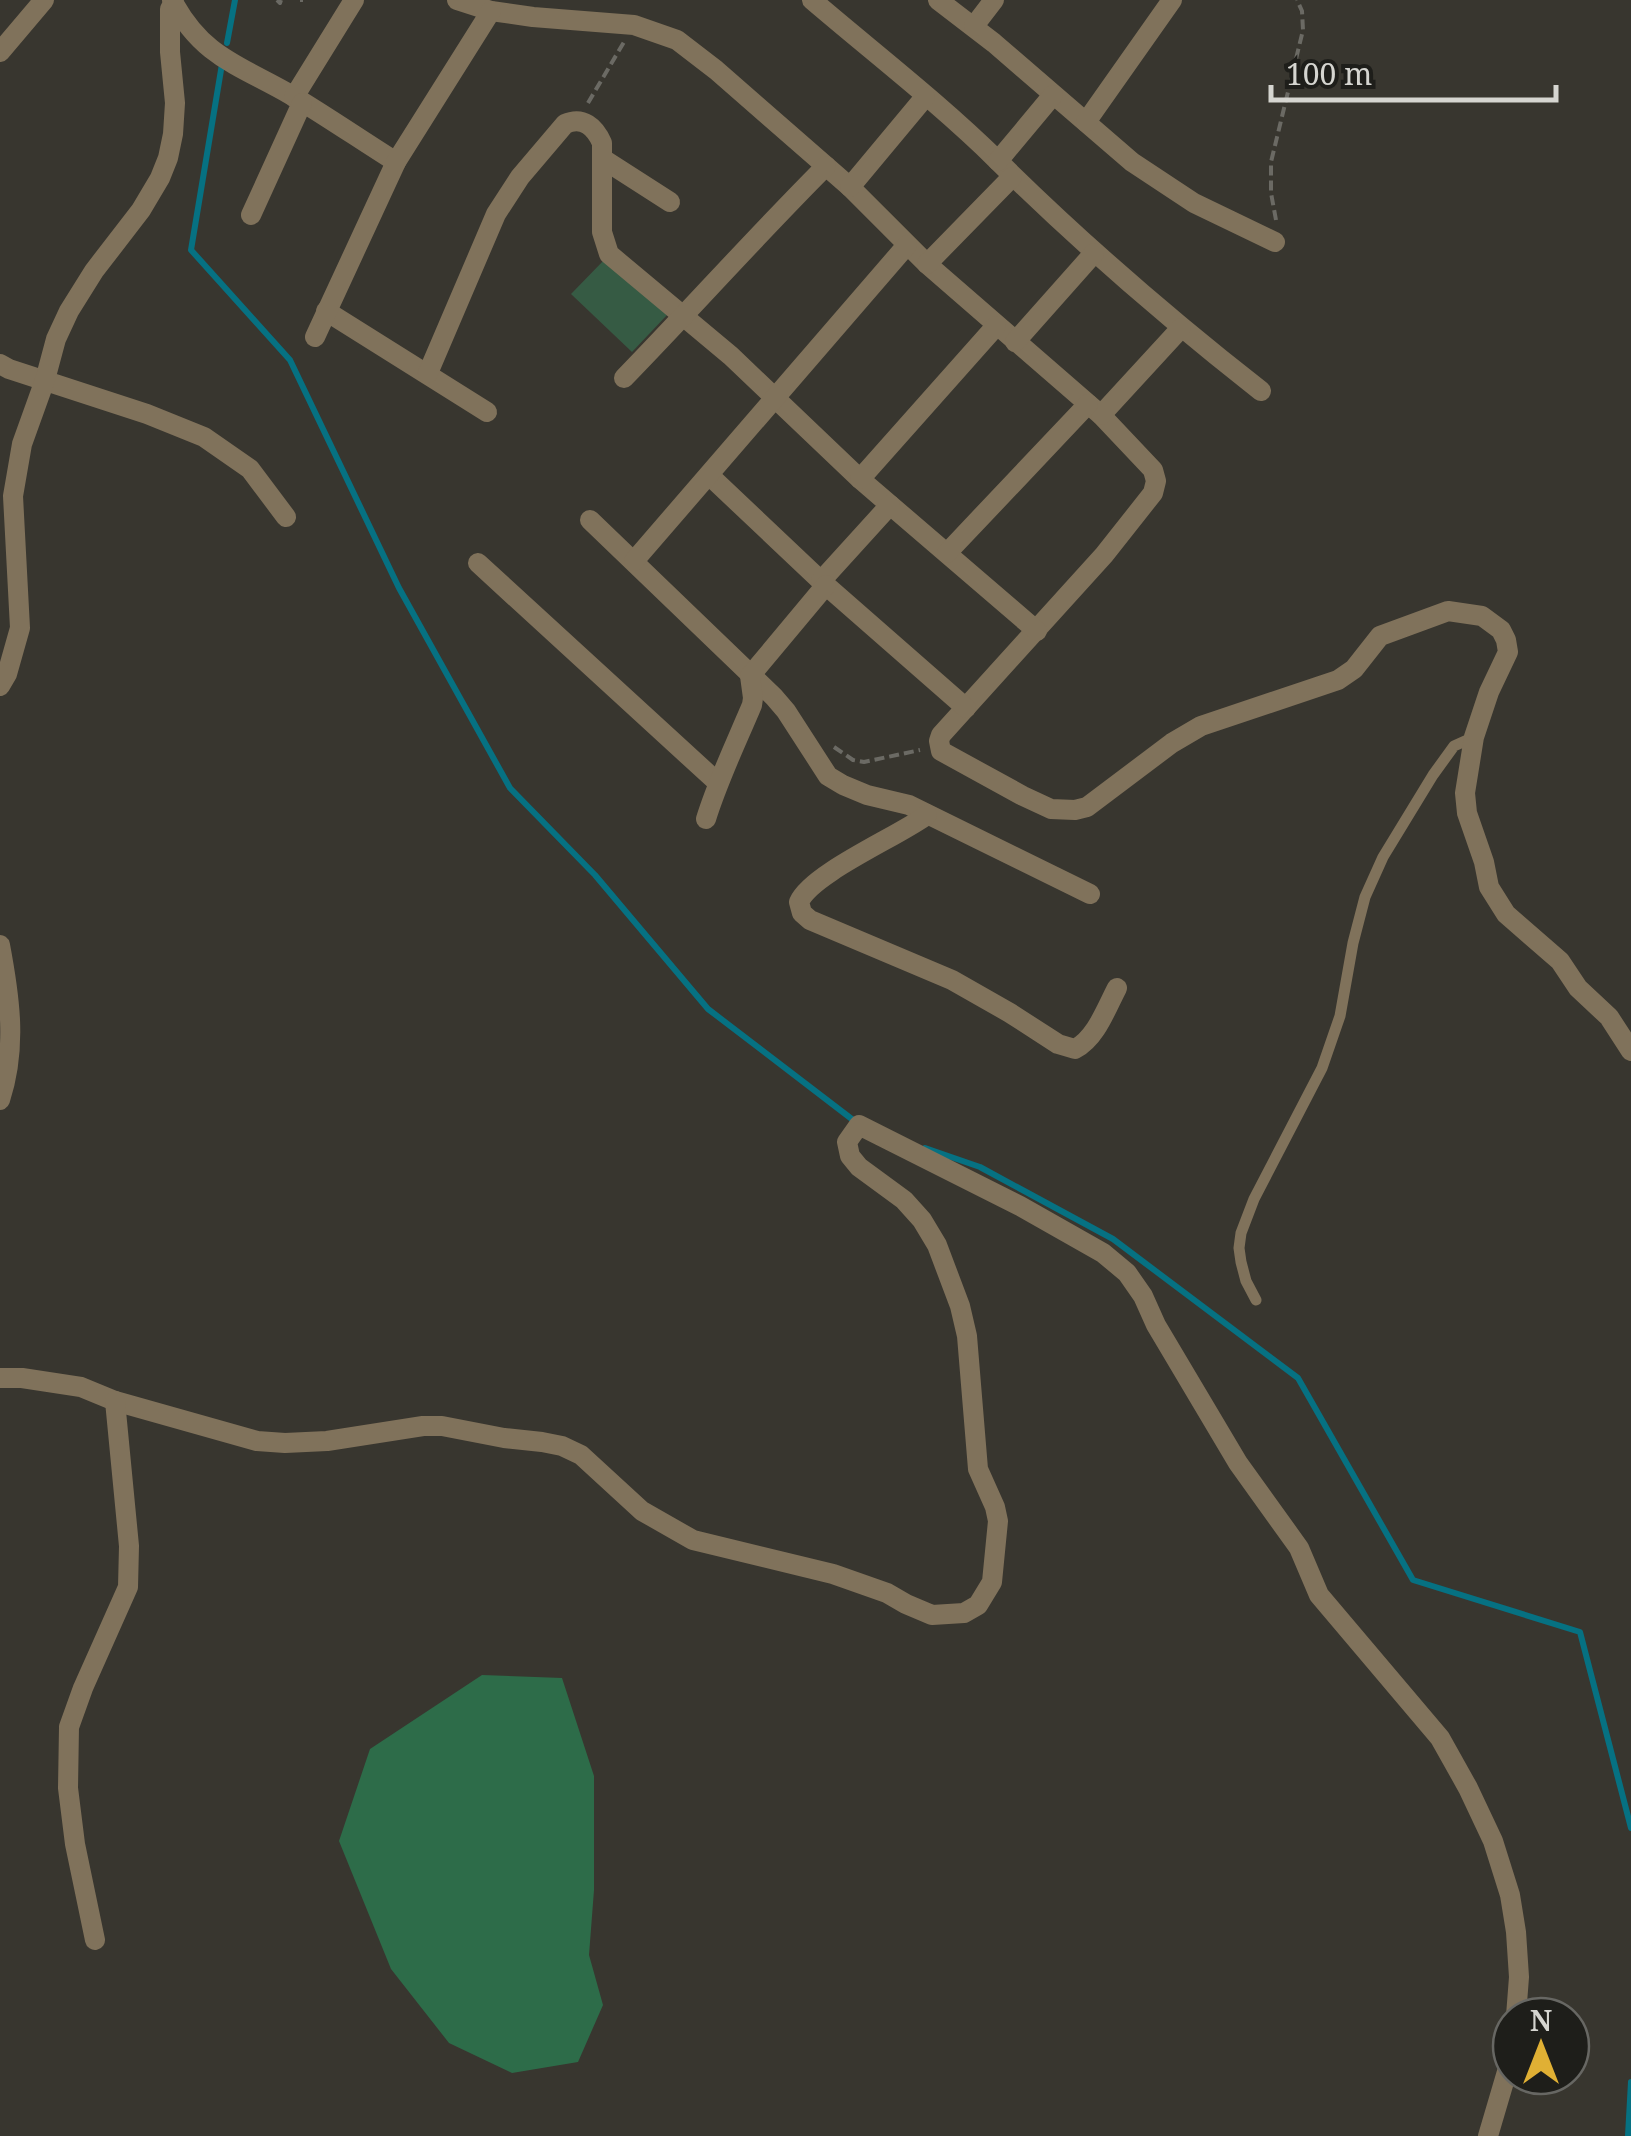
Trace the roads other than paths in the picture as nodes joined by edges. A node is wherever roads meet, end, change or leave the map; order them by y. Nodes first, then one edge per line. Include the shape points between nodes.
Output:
1 (44, 0) edge
2 (354, 0) edge
3 (457, 0) edge
4 (812, 0) edge
5 (938, 0) edge
6 (994, 0) edge
7 (1172, 0) edge
8 (173, 2) edge
9 (492, 11) junction
10 (974, 26) junction
11 (0, 52) edge
12 (1053, 95) junction
13 (925, 97) junction
14 (298, 100) junction
15 (1086, 122) junction
16 (603, 159) junction
17 (396, 162) junction
18 (826, 166) junction
19 (1005, 169) junction
20 (850, 187) junction
21 (670, 202) dead end
22 (251, 215) dead end
23 (1274, 242) road end
24 (908, 244) junction
25 (1094, 253) junction
26 (927, 264) junction
27 (326, 312) junction
28 (684, 316) junction
29 (996, 326) junction
30 (1181, 328) junction
31 (314, 337) dead end
32 (1015, 342) junction
33 (0, 364) edge
34 (428, 374) junction
35 (624, 378) dead end
36 (45, 380) junction
37 (1261, 392) dead end
38 (776, 397) junction
39 (1094, 409) junction
40 (488, 412) dead end
41 (710, 476) junction
42 (860, 479) junction
43 (890, 505) junction
44 (286, 517) dead end
45 (590, 520) dead end
46 (947, 554) junction
47 (634, 561) junction
48 (478, 562) dead end
49 (824, 583) junction
50 (1037, 631) junction
51 (750, 676) junction
52 (0, 686) edge
53 (966, 708) junction
54 (1474, 737) junction
55 (718, 782) junction
56 (927, 815) junction
57 (706, 819) dead end
58 (1090, 894) dead end
59 (0, 945) edge
60 (1117, 988) dead end
61 (1631, 1051) edge
62 (0, 1100) edge
63 (1256, 1300) dead end
64 (0, 1378) edge
65 (114, 1401) junction
66 (95, 1940) dead end
67 (1517, 1996) edge
68 (1500, 2096) edge
69 (1488, 2136) edge

1 - 11 street
2 - 14 street
3 - 9 street
4 - 13 street
5 - 10 street
6 - 10 street
7 - 15 street
8 - 14 street via 204,45
8 - 36 street via 175,103 168,158 141,210 69,312
9 - 17 street
9 - 18 street via 634,25 678,40
10 - 12 street
12 - 15 street
12 - 19 street
13 - 19 street
13 - 20 street
14 - 17 street
14 - 22 street
15 - 23 street via 1194,203
16 - 21 street
16 - 28 street via 602,232 609,254
16 - 34 street via 599,136 578,120 565,124 520,177 496,214
17 - 27 street
18 - 20 street
18 - 28 street
19 - 25 street
19 - 26 street
20 - 24 street
24 - 26 street
24 - 38 street
25 - 30 street
25 - 32 street
26 - 29 street
27 - 31 street
27 - 34 street
28 - 35 street
28 - 38 street
29 - 32 street
29 - 42 street
30 - 37 street
30 - 39 street
32 - 39 street
33 - 36 street
34 - 40 street
36 - 44 street via 204,437 250,469
36 - 52 street via 22,444 13,496 20,628
38 - 41 street
38 - 42 street
39 - 46 street
39 - 50 street via 1144,458 1156,481 1122,532
41 - 47 street
41 - 49 street
42 - 43 street
43 - 46 street
43 - 49 street
45 - 47 street
46 - 50 street
47 - 51 street
48 - 55 street
49 - 51 street
49 - 53 street
50 - 53 street
51 - 55 street via 752,705
51 - 56 street via 786,711 828,776
53 - 54 street via 941,735 945,754 1051,809 1074,810 1104,797 1201,726 1338,680 1380,636 1448,611 1482,616 1506,640 1506,659
54 - 61 street via 1465,803 1493,896 1560,961
54 - 63 lane via 1454,746 1433,775 1366,898 1332,1042 1242,1233 1241,1262
55 - 57 street
56 - 58 street
56 - 60 street via 805,891 802,913 952,980 1075,1049 1094,1032
59 - 62 street via 12,1040
64 - 65 street via 81,1387
65 - 66 street via 130,1546 128,1586 69,1727 68,1788
65 - 67 street via 257,1441 327,1441 442,1426 562,1446 642,1511 693,1540 833,1574 932,1615 964,1613 978,1605 992,1582 998,1521 978,1469 967,1336 922,1220 850,1156 847,1142 859,1125 1020,1206 1126,1273 1238,1463 1300,1548 1319,1595 1440,1738 1468,1788 1510,1895
68 - 69 street

